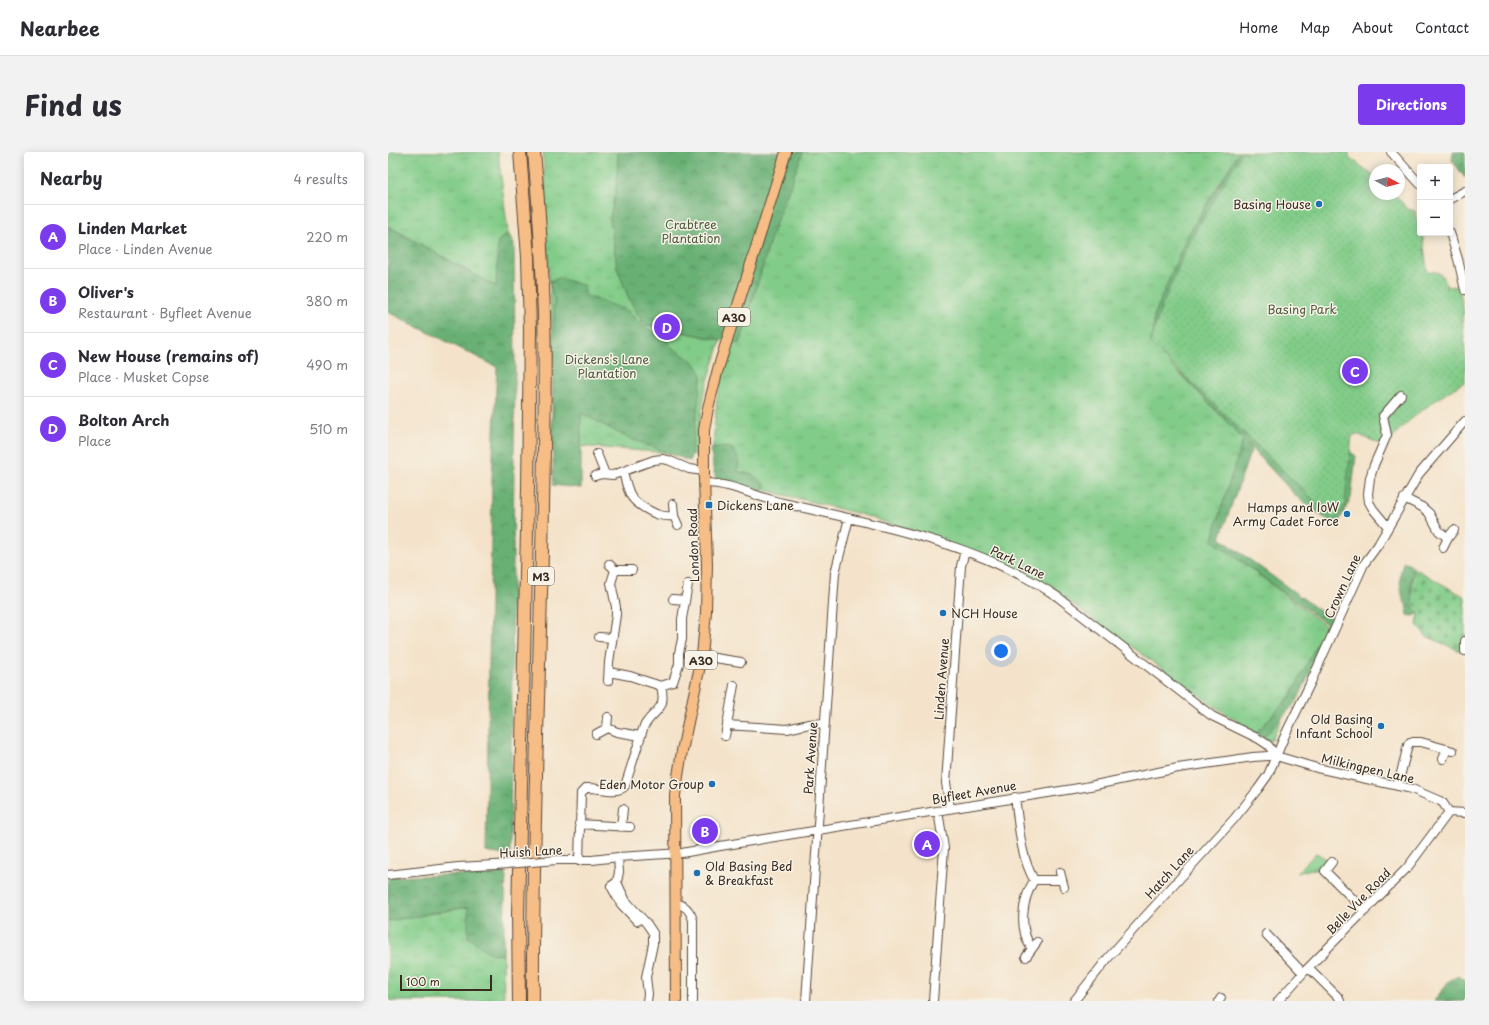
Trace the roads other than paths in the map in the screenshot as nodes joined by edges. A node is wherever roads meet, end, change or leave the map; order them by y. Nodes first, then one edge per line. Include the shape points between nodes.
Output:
1 (520, 152) edge
2 (534, 152) edge
3 (786, 152) edge
4 (1391, 152) edge
5 (1417, 181) edge
6 (1465, 191) edge
7 (1453, 197) edge
8 (1451, 236) edge
9 (1465, 290) edge
10 (1401, 394) dead end
11 (1465, 421) edge
12 (597, 454) dead end
13 (704, 471) junction
14 (623, 472) junction
15 (605, 474) junction
16 (595, 476) dead end
17 (704, 483) junction
18 (1404, 498) junction
19 (673, 504) dead end
20 (674, 516) junction
21 (849, 518) junction
22 (678, 525) dead end
23 (1388, 526) junction
24 (1454, 530) dead end
25 (1448, 538) junction
26 (1443, 548) dead end
27 (964, 551) junction
28 (632, 570) dead end
29 (688, 584) dead end
30 (673, 599) dead end
31 (685, 600) junction
32 (599, 637) dead end
33 (612, 638) junction
34 (1465, 641) edge
35 (1465, 651) edge
36 (702, 656) junction
37 (741, 662) dead end
38 (609, 672) junction
39 (608, 681) dead end
40 (661, 686) junction
41 (734, 686) dead end
42 (732, 697) junction
43 (741, 698) dead end
44 (608, 717) dead end
45 (825, 723) junction
46 (727, 725) junction
47 (607, 728) junction
48 (596, 734) dead end
49 (641, 736) junction
50 (725, 736) dead end
51 (1276, 756) junction
52 (1443, 759) dead end
53 (1398, 785) junction
54 (1015, 797) junction
55 (950, 808) junction
56 (623, 809) dead end
57 (938, 811) junction
58 (1450, 812) junction
59 (1465, 812) edge
60 (579, 824) junction
61 (621, 827) junction
62 (630, 827) dead end
63 (817, 830) junction
64 (675, 854) junction
65 (618, 857) junction
66 (579, 861) junction
67 (1332, 862) dead end
68 (388, 875) edge
69 (1034, 880) junction
70 (1062, 880) dead end
71 (677, 904) junction
72 (1366, 911) junction
73 (1266, 934) dead end
74 (1037, 942) dead end
75 (1032, 950) junction
76 (1026, 957) dead end
77 (1306, 970) junction
78 (519, 1001) edge
79 (533, 1001) edge
80 (647, 1001) edge
81 (676, 1001) edge
82 (693, 1001) edge
83 (806, 1001) edge
84 (933, 1001) edge
85 (1074, 1001) edge
86 (1278, 1001) edge
87 (1340, 1001) edge

1 - 78 highway, M3 via 528,257 530,360 518,914
2 - 79 highway, M3 via 544,315 544,410
3 - 13 main road, London Road / A30 via 714,383 704,430
4 - 5 street
6 - 7 street
8 - 9 street
10 - 23 street via 1382,416 1387,435 1374,464 1368,494 1372,509
11 - 18 street, Crown Lane via 1419,474
12 - 15 street
13 - 14 street via 689,469 662,459
13 - 17 main road, London Road / A30
14 - 15 street
14 - 20 street via 634,502 657,515
15 - 16 street
17 - 21 street, Park Lane via 723,484 781,503
17 - 36 main road, London Road / A30 via 707,583
18 - 23 street, Crown Lane
18 - 25 street via 1429,513 1439,531
19 - 20 street
20 - 22 street
21 - 27 street, Park Lane via 911,533
21 - 45 street, Park Avenue via 835,572
23 - 51 street, Crown Lane via 1360,571
24 - 25 street
25 - 26 street
27 - 51 street, Park Lane via 1015,571 1035,582 1094,623 1212,716 1263,742
27 - 55 street, Linden Avenue via 946,783
28 - 33 street via 612,567 611,583 616,607
29 - 31 street
30 - 31 street
31 - 40 street via 676,676 673,682
32 - 33 street
33 - 38 street
34 - 35 street
36 - 37 street
36 - 64 main road, London Road / A30 via 676,784
38 - 39 street
38 - 40 street
40 - 49 street via 662,706 649,718
41 - 42 street
42 - 43 street
42 - 46 street
44 - 47 street
45 - 46 street via 787,729
45 - 63 street, Park Avenue
46 - 50 street
47 - 48 street
47 - 49 street
49 - 60 street via 622,789 583,790
51 - 53 street, Milkingpen Lane via 1317,768
51 - 54 street, Byfleet Avenue via 1214,763
51 - 85 street, Hatch Lane via 1268,775 1248,802 1108,958
52 - 53 street via 1450,750 1421,742 1410,742
53 - 58 street, Milkingpen Lane via 1440,801
54 - 55 street, Byfleet Avenue
54 - 69 street via 1027,868
55 - 57 street, Byfleet Avenue
56 - 61 street
57 - 63 street, Byfleet Avenue
57 - 84 street via 944,848
58 - 59 street
58 - 72 street, Belle Vue Road via 1407,868
60 - 61 street
60 - 66 street
61 - 62 street
63 - 64 street, Byfleet Avenue
63 - 83 street, Park Avenue
64 - 65 street, Huish Lane
64 - 71 main road, London Road / A30
65 - 66 street, Huish Lane
65 - 80 street via 617,882 626,901 653,933 646,977
66 - 68 street, Huish Lane, bridge via 558,860 458,867
67 - 72 street via 1325,871
69 - 70 street
69 - 75 street via 1025,900 1024,916 1024,934
71 - 81 main road, London Road / A30
71 - 82 street via 686,907 691,913
72 - 77 street, Belle Vue Road
73 - 77 street
74 - 75 street
75 - 76 street
77 - 86 street, Belle Vue Road
77 - 87 street

